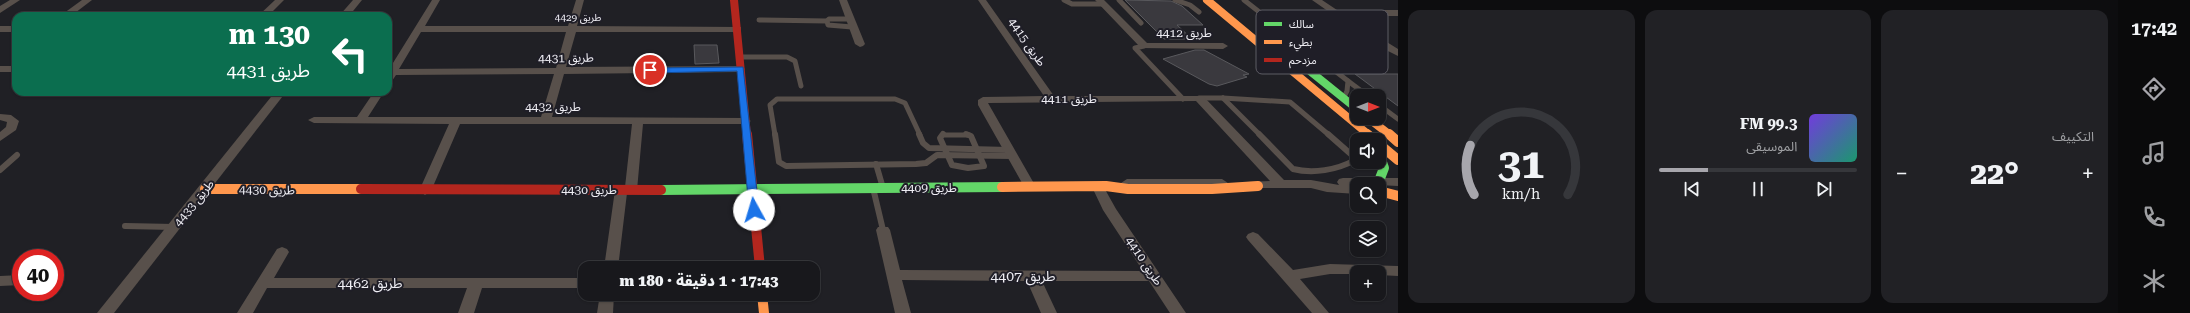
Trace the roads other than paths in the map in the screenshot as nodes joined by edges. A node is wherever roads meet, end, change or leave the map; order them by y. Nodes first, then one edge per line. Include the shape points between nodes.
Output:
1 (16, 0) edge
2 (88, 0) edge
3 (280, 0) edge
4 (358, 0) edge
5 (436, 0) edge
6 (580, 0) edge
7 (734, 0) edge
8 (843, 0) edge
9 (982, 0) edge
10 (1064, 0) edge
11 (1119, 0) edge
12 (1175, 0) edge
13 (1207, 0) edge
14 (1222, 0) edge
15 (1244, 0) edge
16 (1316, 0) edge
17 (1101, 2) edge
18 (1233, 9) dead end
19 (0, 10) edge
20 (1257, 10) edge
21 (1330, 10) edge
22 (71, 12) edge
23 (267, 12) edge
24 (348, 12) edge
25 (1198, 12) dead end
26 (760, 20) dead end
27 (827, 21) junction
28 (851, 23) junction
29 (1141, 23) dead end
30 (572, 28) junction
31 (0, 29) edge
32 (12, 29) edge
33 (418, 29) junction
34 (738, 29) junction
35 (1256, 41) edge
36 (860, 44) dead end
37 (1144, 46) junction
38 (1223, 46) dead end
39 (1388, 47) edge
40 (1398, 53) edge
41 (740, 57) junction
42 (0, 69) edge
43 (12, 69) edge
44 (740, 69) junction
45 (392, 72) edge
46 (560, 72) junction
47 (1295, 74) edge
48 (1313, 74) edge
49 (1340, 74) edge
50 (392, 75) edge
51 (1348, 80) junction
52 (801, 86) dead end
53 (1359, 89) edge
54 (278, 96) edge
55 (376, 96) edge
56 (1199, 98) junction
57 (1223, 98) junction
58 (1051, 99) junction
59 (1183, 99) junction
60 (1344, 99) junction
61 (1350, 104) edge
62 (1386, 110) edge
63 (0, 117) edge
64 (1398, 119) edge
65 (314, 120) dead end
66 (360, 120) junction
67 (546, 120) junction
68 (456, 121) junction
69 (638, 121) junction
70 (745, 121) junction
71 (1377, 125) edge
72 (1366, 133) edge
73 (0, 138) edge
74 (1398, 142) edge
75 (1386, 150) edge
76 (946, 153) junction
77 (979, 153) junction
78 (1011, 153) junction
79 (17, 155) dead end
80 (1398, 160) edge
81 (876, 164) junction
82 (0, 170) edge
83 (1398, 182) edge
84 (1311, 184) junction
85 (1281, 185) junction
86 (1350, 185) edge
87 (1098, 186) junction
88 (1386, 186) edge
89 (1030, 187) junction
90 (752, 188) junction
91 (878, 188) junction
92 (205, 189) junction
93 (1386, 189) edge
94 (626, 190) junction
95 (1350, 190) edge
96 (425, 191) junction
97 (1386, 191) edge
98 (1398, 191) edge
99 (1398, 196) edge
100 (125, 226) dead end
101 (174, 227) junction
102 (883, 230) joint
103 (1253, 237) dead end
104 (282, 252) dead end
105 (612, 261) edge
106 (759, 261) edge
107 (1398, 271) edge
108 (893, 275) junction
109 (1032, 276) junction
110 (1153, 276) junction
111 (1290, 276) junction
112 (12, 280) edge
113 (0, 281) edge
114 (578, 282) edge
115 (264, 283) junction
116 (476, 283) junction
117 (606, 301) edge
118 (763, 301) edge
119 (105, 313) edge
120 (245, 313) edge
121 (466, 313) edge
122 (605, 313) edge
123 (764, 313) edge
124 (903, 313) edge
125 (1049, 313) edge
126 (1178, 313) edge
127 (1321, 313) edge

1 - 19 street
2 - 22 street
3 - 23 street
4 - 24 street
5 - 33 street
6 - 30 street
7 - 34 street
8 - 28 street
9 - 58 street, طريق 4415
10 - 17 lane via 1074,4
11 - 29 lane
12 - 25 lane via 1190,5
13 - 35 street
14 - 18 street
15 - 20 lane
16 - 21 street
17 - 37 street, طريق 4412
26 - 27 lane
27 - 28 lane via 830,19
27 - 28 lane via 830,26
28 - 36 street
30 - 33 street, طريق 4429
30 - 34 street, طريق 4429
30 - 46 street
31 - 32 street
33 - 45 street
34 - 41 street
37 - 38 street, طريق 4412
37 - 59 lane, طريق 4412 via 1135,48
39 - 40 street
41 - 44 street
41 - 52 lane via 788,57 796,61
42 - 43 street
44 - 46 street, طريق 4431
44 - 70 street
46 - 50 street, طريق 4431
46 - 67 street
47 - 72 street
48 - 60 street
49 - 51 lane
51 - 53 lane
51 - 60 lane via 1348,90
54 - 92 street, طريق 4433
55 - 66 street
56 - 57 lane, طريق 4411
56 - 59 street, طريق 4411
56 - 85 street
57 - 57 lane, طريق 4411 via 1293,169 1305,172 1318,171 1355,160 1354,156 1294,104 1281,100
58 - 59 street, طريق 4411
58 - 78 street, طريق 4411 via 983,100 982,103
60 - 61 street
62 - 64 lane
63 - 73 street via 7,117 13,121 12,128
65 - 66 street, طريق 4432
66 - 68 street, طريق 4432
67 - 68 street, طريق 4432
67 - 69 street, طريق 4432
68 - 96 street
69 - 70 street, طريق 4432
69 - 94 street
70 - 90 street
71 - 74 street
75 - 80 street
76 - 77 lane
76 - 77 lane via 950,164 959,168 983,167 985,164
76 - 77 lane via 940,135 965,134 972,138
76 - 81 lane via 921,164
76 - 81 lane via 924,145 907,105 899,100 777,99 770,105 779,162 782,165
77 - 78 lane
78 - 89 street, طريق 4411
79 - 82 lane
81 - 91 lane
83 - 88 street, طريق 4409
84 - 85 street, طريق 4409
84 - 86 street, طريق 4409 via 1322,182
84 - 95 street, طريق 4409
85 - 87 street, طريق 4409 via 1124,183
87 - 89 street, طريق 4409
87 - 110 street, طريق 4410 via 1110,210
89 - 91 street, طريق 4409
90 - 91 street, طريق 4409
90 - 94 street, طريق 4430
90 - 106 street
91 - 102 lane
92 - 96 street, طريق 4430
92 - 101 street, طريق 4433
93 - 98 street, طريق 4409
94 - 96 street, طريق 4430
94 - 105 street
97 - 99 street
100 - 101 lane
101 - 119 street, طريق 4433
102 - 108 street
103 - 111 street
104 - 115 street
107 - 111 street via 1324,269 1307,270
108 - 109 street, طريق 4407
108 - 124 street
109 - 110 street, طريق 4407
109 - 125 street
110 - 126 street, طريق 4410
111 - 127 street
112 - 113 street
114 - 116 street, طريق 4462
115 - 116 street, طريق 4462
115 - 120 street
116 - 121 street
117 - 122 street
118 - 123 street

